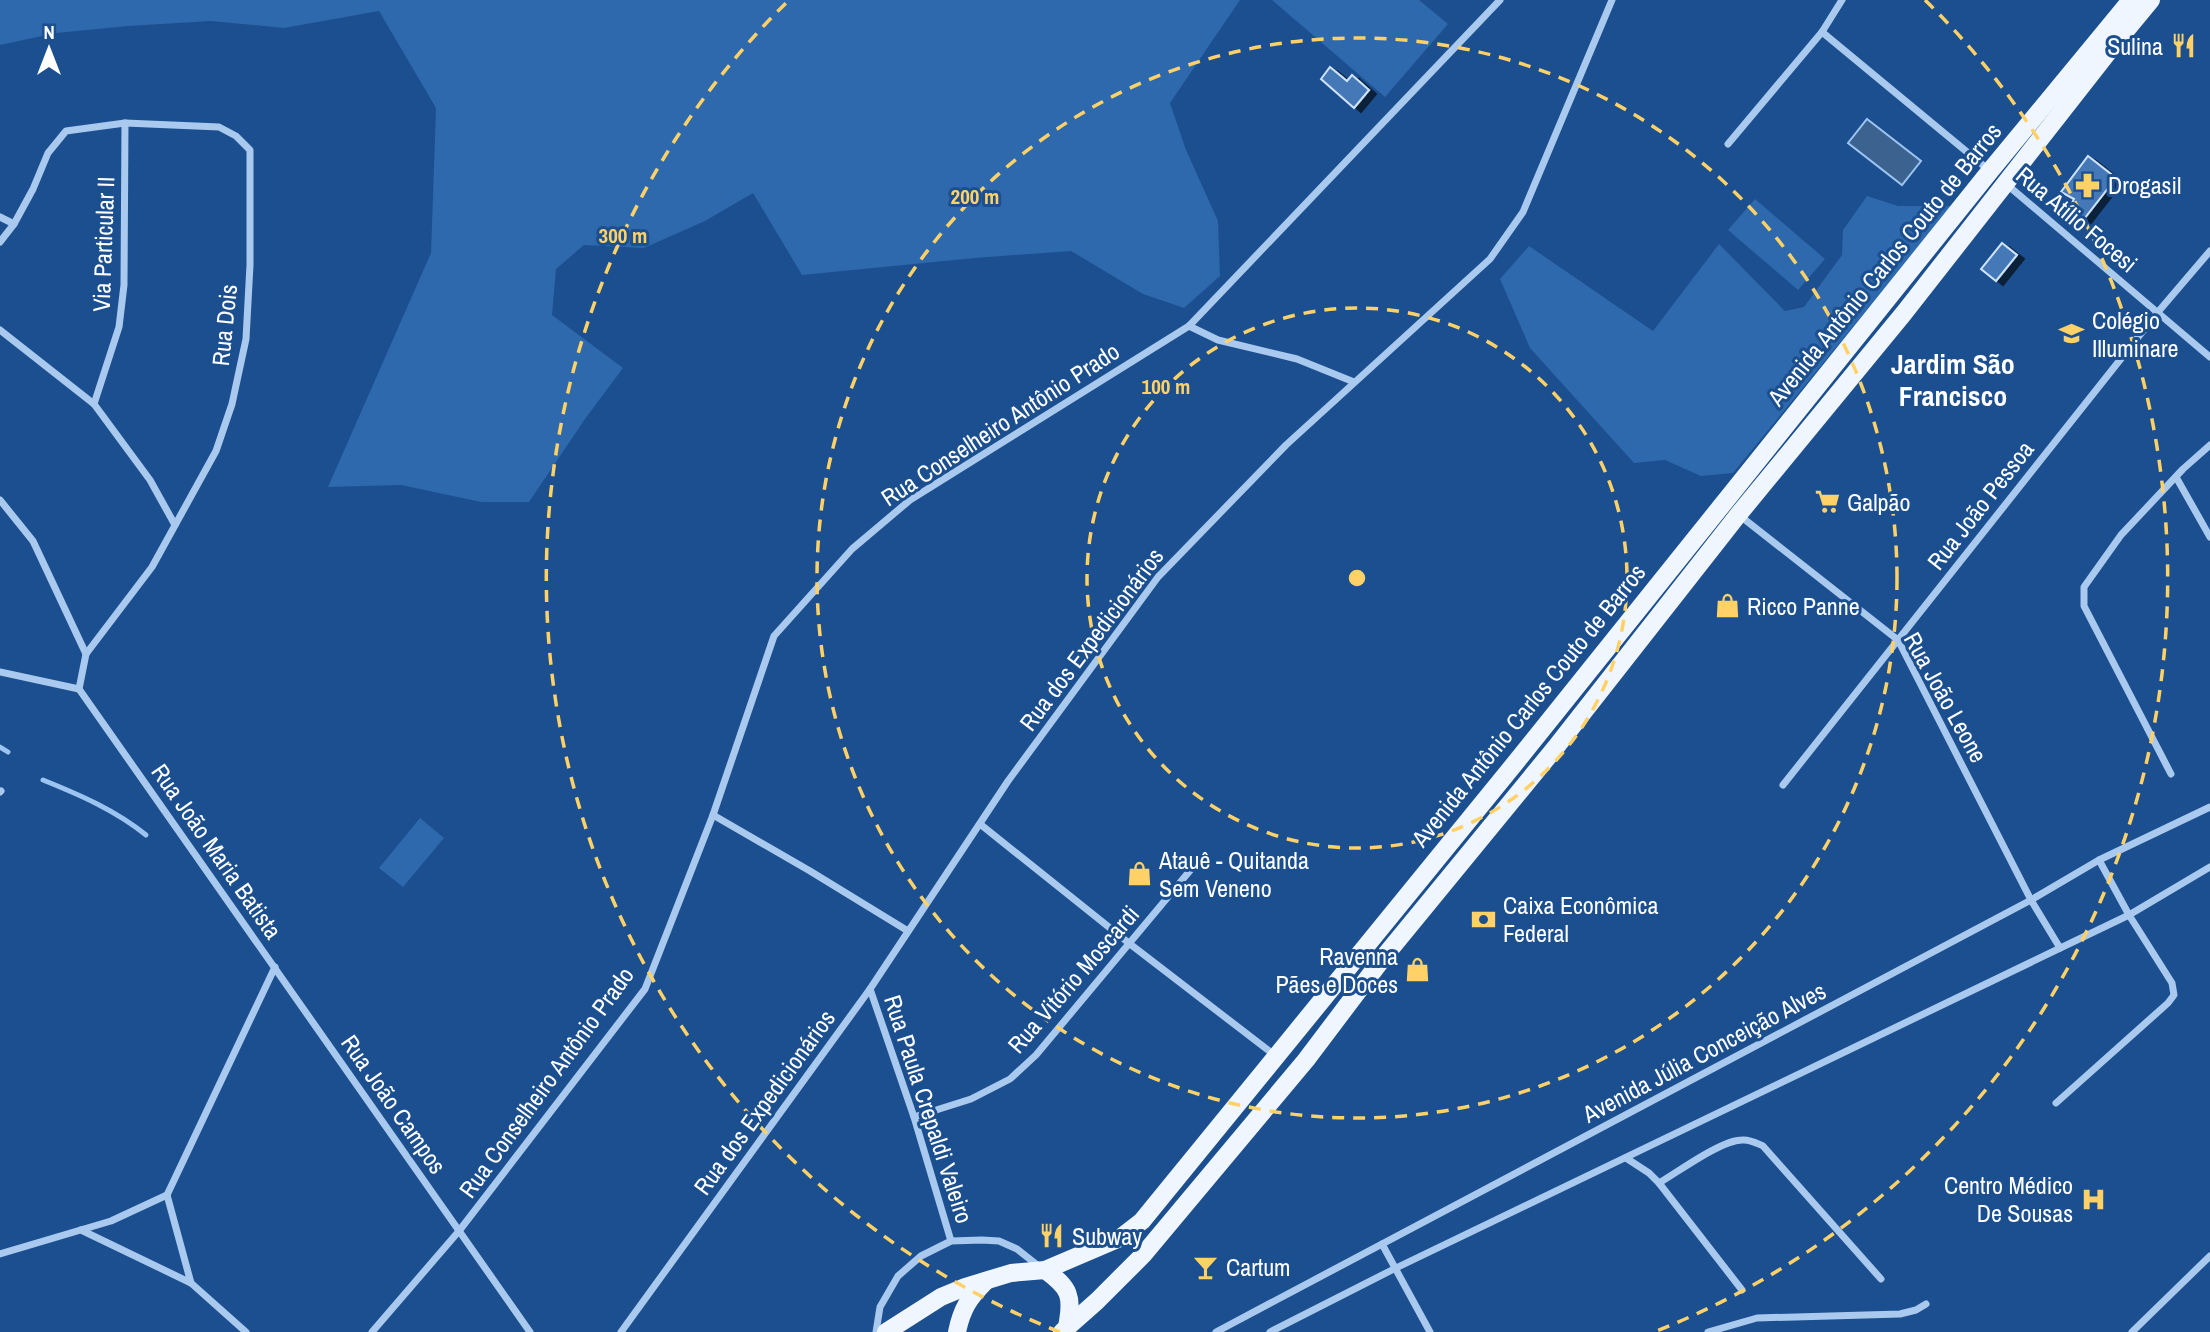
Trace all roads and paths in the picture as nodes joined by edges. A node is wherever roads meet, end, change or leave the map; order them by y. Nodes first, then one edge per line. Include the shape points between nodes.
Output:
1 (1500, 0) edge
2 (1612, 0) edge
3 (1842, 0) edge
4 (2131, 0) edge
5 (2151, 0) edge
6 (1822, 32) junction
7 (125, 122) junction
8 (1728, 144) dead end
9 (1990, 171) junction
10 (2005, 183) junction
11 (0, 217) edge
12 (14, 224) junction
13 (0, 242) edge
14 (2210, 251) edge
15 (2158, 312) junction
16 (1189, 326) junction
17 (0, 330) edge
18 (2210, 357) edge
19 (1354, 382) junction
20 (94, 404) junction
21 (2210, 445) edge
22 (2176, 477) junction
23 (0, 500) edge
24 (1738, 514) junction
25 (175, 525) junction
26 (2210, 537) edge
27 (1898, 640) junction
28 (86, 654) junction
29 (0, 672) edge
30 (79, 690) junction
31 (2171, 774) dead end
32 (1783, 785) dead end
33 (2210, 807) edge
34 (713, 815) junction
35 (980, 824) junction
36 (1203, 855) dead end
37 (2099, 860) junction
38 (2210, 867) edge
39 (2031, 900) junction
40 (2129, 915) junction
41 (908, 931) junction
42 (1130, 944) junction
43 (2060, 947) junction
44 (275, 967) junction
45 (870, 989) junction
46 (1277, 1057) junction
47 (2056, 1103) dead end
48 (914, 1117) junction
49 (1626, 1158) junction
50 (1658, 1183) junction
51 (167, 1195) junction
52 (81, 1230) junction
53 (459, 1231) junction
54 (951, 1241) junction
55 (1382, 1244) junction
56 (0, 1254) edge
57 (2210, 1256) edge
58 (1396, 1268) junction
59 (1045, 1270) junction
60 (989, 1279) junction
61 (1881, 1279) dead end
62 (191, 1283) junction
63 (1742, 1290) dead end
64 (1926, 1304) dead end
65 (1064, 1329) edge
66 (246, 1332) edge
67 (372, 1332) edge
68 (530, 1332) edge
69 (621, 1332) edge
70 (876, 1332) edge
71 (886, 1332) edge
72 (957, 1332) edge
73 (1216, 1332) edge
74 (1270, 1332) edge
75 (1430, 1332) edge
76 (1708, 1332) edge
77 (2132, 1332) edge

1 - 16 street, Rua Conselheiro Antônio Prado
2 - 19 street, Rua dos Expedicionários via 1523,212 1490,259
3 - 6 street
4 - 9 main road, Avenida Antônio Carlos Couto de Barros
5 - 10 main road, Avenida Antônio Carlos Couto de Barros
6 - 8 street
6 - 9 street, Rua Atílio Focesi
7 - 12 street, Rua Dois via 66,131 48,153
7 - 20 street, Via Particular II via 124,285 119,327
7 - 25 street, Rua Dois via 219,127 250,150 246,339 216,451
9 - 10 street, Rua Atílio Focesi
9 - 46 main road, Avenida Antônio Carlos Couto de Barros
10 - 15 street, Rua Atílio Focesi
10 - 24 main road, Avenida Antônio Carlos Couto de Barros
11 - 12 street
12 - 13 street
14 - 15 street, Rua João Pessoa
15 - 18 street, Rua Atílio Focesi
15 - 27 street, Rua João Pessoa
16 - 19 street via 1218,340 1297,359
16 - 34 street, Rua Conselheiro Antônio Prado via 910,500 852,549 774,636
17 - 20 street
19 - 35 street, Rua dos Expedicionários via 1286,444 1158,577
20 - 25 street via 150,480
21 - 22 street
22 - 26 street
22 - 31 street via 2121,535 2084,587 2084,606
23 - 28 street via 33,541
24 - 27 street, Rua João Leone
24 - 65 main road, Avenida Antônio Carlos Couto de Barros via 1306,1060 1143,1255
25 - 28 street, Rua Dois via 152,567
27 - 32 street, Rua João Pessoa
27 - 39 street, Rua João Leone
28 - 30 street
29 - 30 street
30 - 44 street, Rua João Maria Batista
33 - 37 street, Avenida Júlia Conceição Alves
34 - 41 street
34 - 53 street, Rua Conselheiro Antônio Prado via 645,989
35 - 41 street, Rua dos Expedicionários
35 - 42 street
36 - 42 street, Rua Vitório Moscardi
37 - 39 street, Avenida Júlia Conceição Alves
37 - 40 street
38 - 40 street
39 - 43 street, Rua João Leone
39 - 55 street, Avenida Júlia Conceição Alves
40 - 43 street
40 - 47 street via 2172,984 2174,995
41 - 45 street, Rua dos Expedicionários
42 - 46 street
42 - 48 street, Rua Vitório Moscardi via 1010,1079 971,1099
43 - 49 street
44 - 51 street, Rua João Maria Batista
44 - 53 street, Rua João Campos
45 - 48 street, Rua Paula Crepaldi Valeiro
45 - 69 street, Rua dos Expedicionários
46 - 59 main road, Avenida Antônio Carlos Couto de Barros via 1142,1222 1120,1238
48 - 54 street, Rua Paula Crepaldi Valeiro
49 - 50 street
49 - 58 street
50 - 61 street via 1728,1142 1753,1141 1763,1146
50 - 63 street
51 - 52 street
51 - 62 street
52 - 56 street
52 - 62 street
53 - 67 street, Rua Conselheiro Antônio Prado
53 - 68 street, Rua João Campos
54 - 59 street via 999,1241
54 - 70 street via 921,1256 898,1276 880,1307
55 - 58 street
55 - 73 street, Avenida Júlia Conceição Alves
57 - 77 street
58 - 74 street
58 - 75 street
59 - 60 main road, Avenida Antônio Carlos Couto de Barros
59 - 65 main road via 1068,1290 1071,1307
60 - 71 main road, Avenida Antônio Carlos Couto de Barros via 941,1297
60 - 72 main road via 970,1297
62 - 66 street
64 - 76 street via 1900,1314 1758,1318

